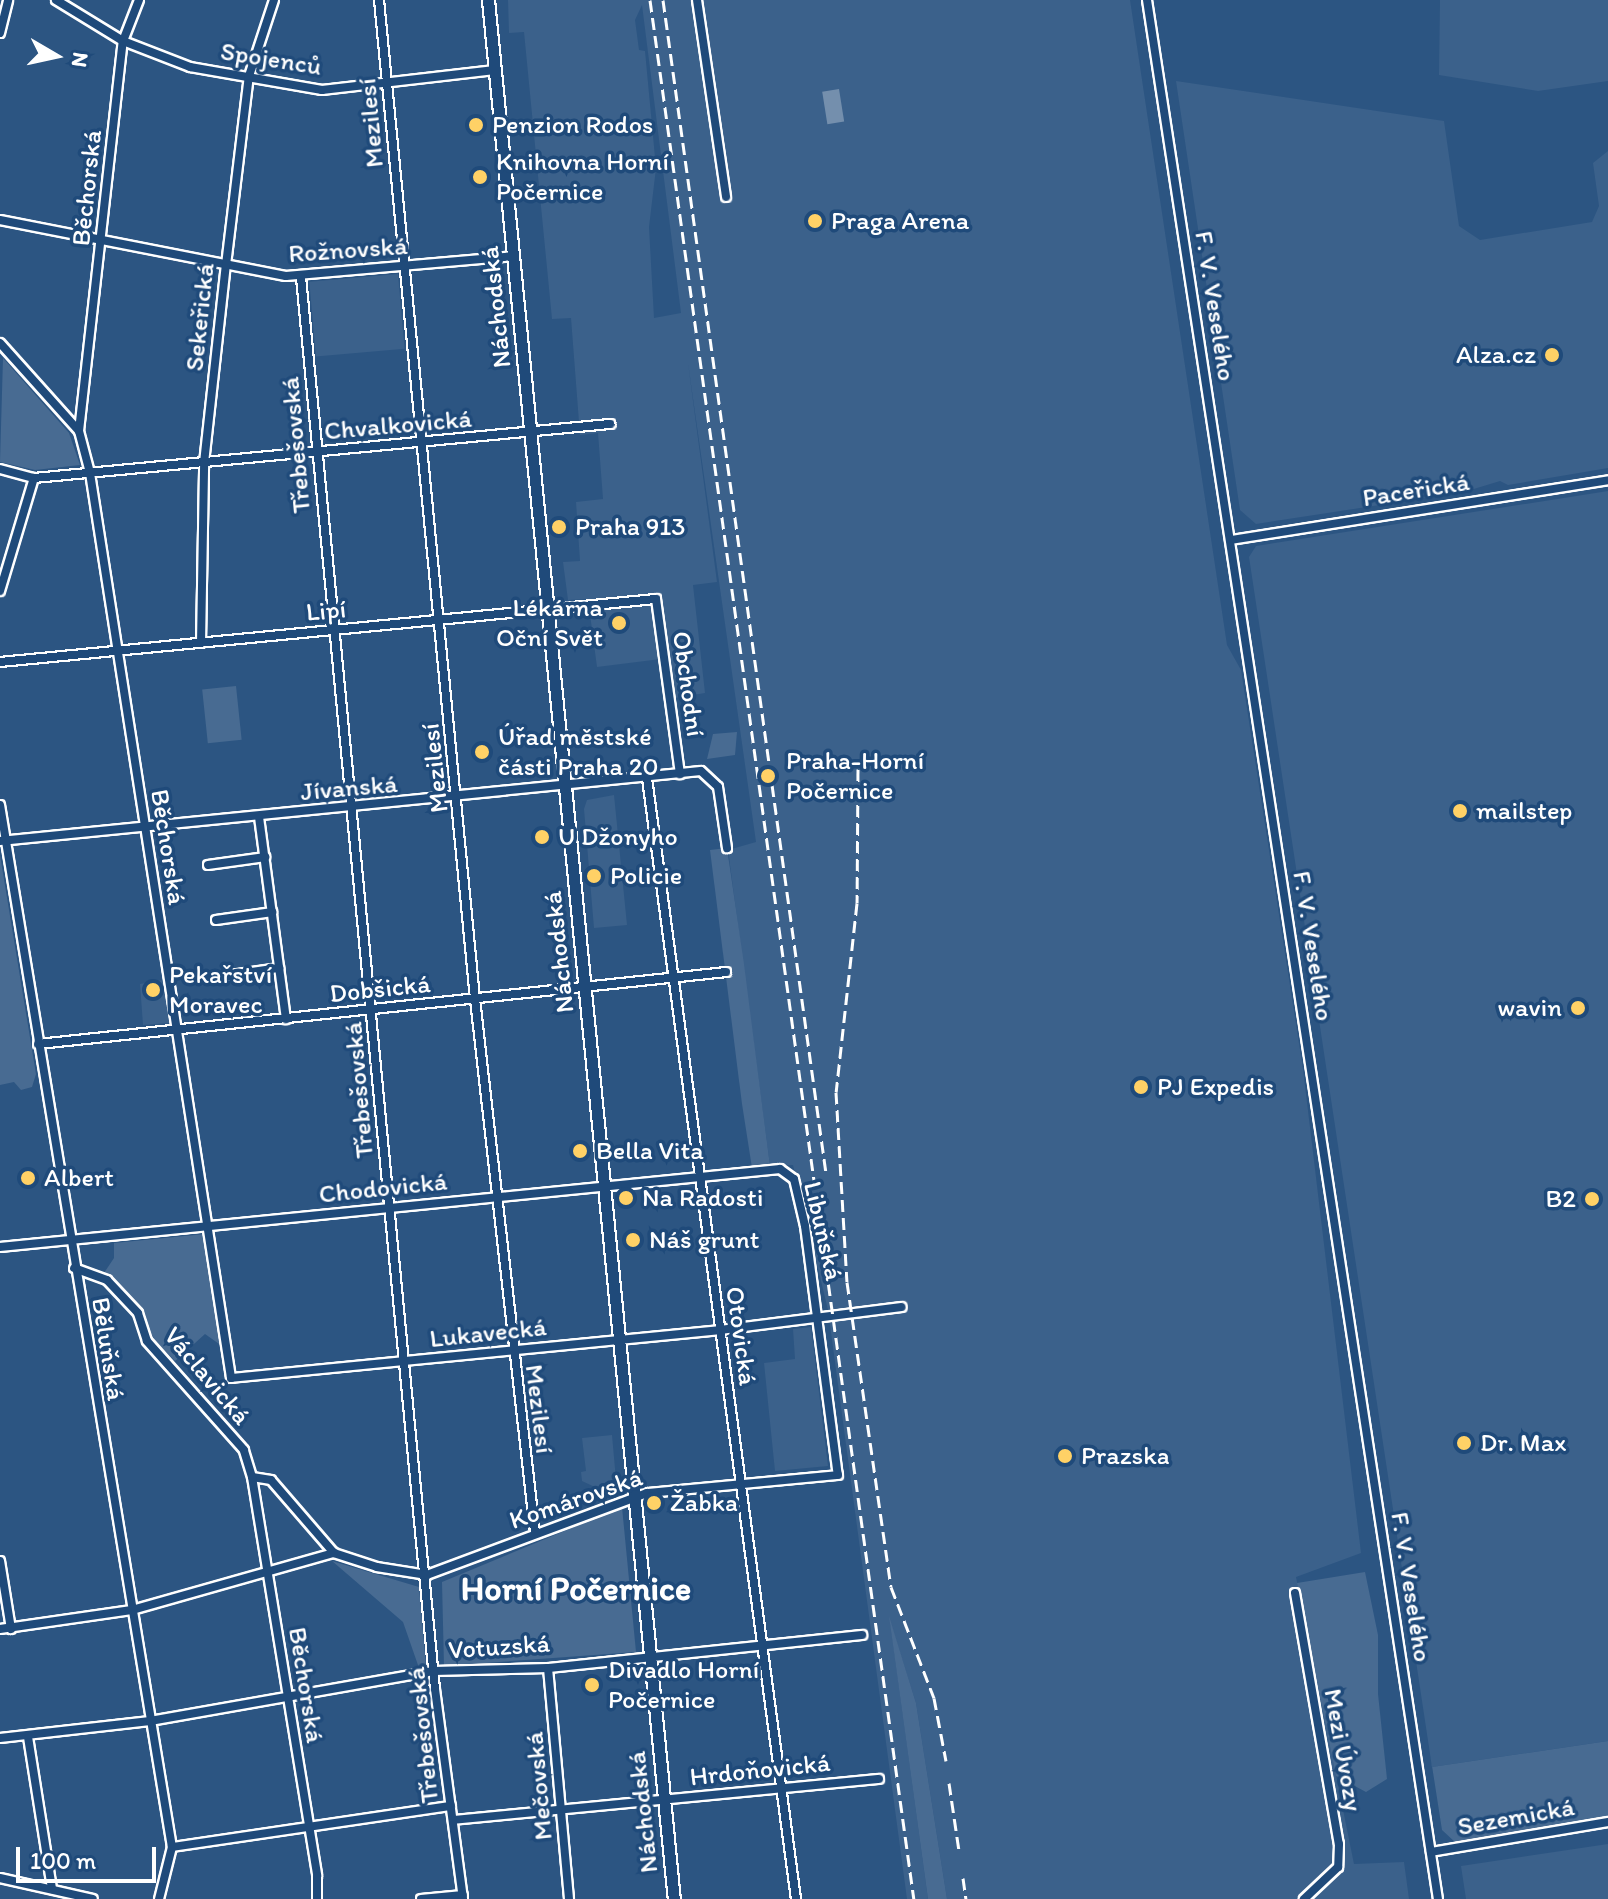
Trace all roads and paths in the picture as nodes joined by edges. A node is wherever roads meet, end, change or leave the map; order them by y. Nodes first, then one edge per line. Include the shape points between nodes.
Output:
1 (8, 0) edge
2 (56, 0) edge
3 (139, 0) edge
4 (274, 0) edge
5 (379, 0) edge
6 (488, 0) edge
7 (697, 0) edge
8 (1147, 0) edge
9 (0, 33) edge
10 (123, 41) junction
11 (495, 70) junction
12 (249, 76) junction
13 (387, 83) junction
14 (726, 197) dead end
15 (0, 220) edge
16 (101, 240) junction
17 (513, 256) junction
18 (226, 265) junction
19 (405, 266) junction
20 (301, 277) junction
21 (0, 343) edge
22 (610, 424) dead end
23 (79, 431) junction
24 (530, 433) junction
25 (422, 443) junction
26 (317, 452) junction
27 (204, 463) junction
28 (0, 469) edge
29 (90, 473) junction
30 (34, 478) junction
31 (1608, 480) edge
32 (1231, 540) junction
33 (0, 591) edge
34 (656, 599) joint
35 (548, 610) junction
36 (440, 620) junction
37 (332, 630) junction
38 (201, 643) junction
39 (118, 651) junction
40 (0, 662) edge
41 (680, 774) junction
42 (647, 778) junction
43 (565, 788) junction
44 (459, 798) junction
45 (0, 805) edge
46 (350, 808) junction
47 (259, 817) junction
48 (145, 827) junction
49 (3, 840) edge
50 (727, 848) dead end
51 (265, 857) junction
52 (208, 865) dead end
53 (272, 912) junction
54 (216, 920) dead end
55 (279, 968) junction
56 (726, 972) dead end
57 (224, 976) dead end
58 (673, 978) junction
59 (585, 987) junction
60 (475, 999) junction
61 (371, 1010) junction
62 (286, 1019) junction
63 (176, 1030) junction
64 (38, 1044) junction
65 (770, 1170) joint
66 (700, 1178) junction
67 (604, 1186) junction
68 (496, 1197) junction
69 (390, 1208) junction
70 (207, 1226) junction
71 (70, 1240) junction
72 (0, 1247) edge
73 (74, 1268) junction
74 (902, 1307) dead end
75 (821, 1317) junction
76 (720, 1330) junction
77 (619, 1340) junction
78 (511, 1350) junction
79 (405, 1361) junction
80 (252, 1477) junction
81 (741, 1483) junction
82 (635, 1496) junction
83 (535, 1532) junction
84 (334, 1553) junction
85 (0, 1561) edge
86 (267, 1570) junction
87 (427, 1575) junction
88 (1295, 1593) dead end
89 (132, 1610) junction
90 (0, 1629) edge
91 (11, 1629) junction
92 (862, 1635) dead end
93 (762, 1644) junction
94 (650, 1655) junction
95 (548, 1668) junction
96 (434, 1671) junction
97 (288, 1697) junction
98 (150, 1721) junction
99 (28, 1737) junction
100 (0, 1738) edge
101 (879, 1779) dead end
102 (782, 1789) junction
103 (664, 1800) junction
104 (451, 1806) junction
105 (562, 1810) junction
106 (453, 1820) junction
107 (1608, 1822) edge
108 (309, 1827) junction
109 (172, 1847) junction
110 (1431, 1852) junction
111 (0, 1878) edge
112 (52, 1889) junction
113 (463, 1897) edge
114 (93, 1899) edge
115 (159, 1899) edge
116 (317, 1899) edge
117 (421, 1899) edge
118 (569, 1899) edge
119 (674, 1899) edge
120 (796, 1899) edge
121 (1304, 1899) edge
122 (1438, 1899) edge

1 - 9 street
2 - 10 street, Spojenců
3 - 10 street, Běchorská
4 - 12 street, Sekeřická
5 - 13 street, Mezilesí
6 - 11 main road, Náchodská
7 - 14 street
8 - 32 street, F. V. Veselého
10 - 12 street, Spojenců via 190,67
10 - 16 street, Běchorská
11 - 13 street, Spojenců
11 - 17 main road, Náchodská
12 - 13 street, Spojenců via 322,90
12 - 18 street, Sekeřická
13 - 19 street, Mezilesí
15 - 16 street, Rožnovská
16 - 18 street, Rožnovská
16 - 23 street, Běchorská
17 - 19 street, Rožnovská
17 - 24 main road, Náchodská
18 - 20 street, Rožnovská
18 - 27 street, Sekeřická
19 - 20 street, Rožnovská
19 - 25 street, Mezilesí
20 - 26 street, Třebešovská
21 - 23 street
22 - 24 street, Chvalkovická
23 - 29 street, Běchorská
24 - 25 street, Chvalkovická
24 - 35 main road, Náchodská
25 - 26 street, Chvalkovická
25 - 36 street, Mezilesí
26 - 27 street, Chvalkovická
26 - 37 street, Třebešovská
27 - 29 street, Chvalkovická
27 - 38 street, Sekeřická
28 - 30 street, Chvalkovická
29 - 30 street, Chvalkovická
29 - 39 street, Běchorská
30 - 33 street
31 - 32 street, Paceřická
32 - 110 street, F. V. Veselého
34 - 35 street, Lipí
34 - 41 street, Obchodní
35 - 36 street, Lipí
35 - 43 main road, Náchodská
36 - 37 street, Lipí
36 - 44 street, Mezilesí
37 - 38 street, Lipí
37 - 46 street, Třebešovská
38 - 39 street, Lipí
39 - 40 street, Lipí
39 - 48 street, Běchorská
41 - 42 street, Jívanská
41 - 50 street, Jívanská via 701,771 718,787
42 - 43 street, Jívanská
42 - 58 street, Otovická
43 - 44 street, Jívanská
43 - 59 main road, Náchodská
44 - 46 street, Jívanská
44 - 60 street, Mezilesí
45 - 49 street, Běluňská
46 - 47 street, Jívanská
46 - 61 street, Třebešovská
47 - 48 street, Jívanská
47 - 51 street
48 - 49 street, Jívanská
48 - 63 street, Běchorská
49 - 64 street, Běluňská
51 - 52 street
51 - 53 street
53 - 54 street
53 - 55 street
55 - 57 street
55 - 62 street
56 - 58 street, Dobšická
58 - 59 street, Dobšická
58 - 66 street, Otovická
59 - 60 street, Dobšická
59 - 67 main road, Náchodská
60 - 61 street, Dobšická
60 - 68 street, Mezilesí
61 - 62 street, Dobšická
61 - 69 street, Třebešovská
62 - 63 street, Dobšická
63 - 64 street, Dobšická
63 - 70 street, Běchorská
64 - 71 street, Běluňská
65 - 66 street, Chodovická
65 - 75 street, Libuňská via 780,1169 794,1179
66 - 67 street, Chodovická
66 - 76 street, Otovická
67 - 68 street, Chodovická
67 - 77 main road, Náchodská
68 - 69 street, Chodovická
68 - 78 street, Mezilesí
69 - 70 street, Chodovická
69 - 79 street, Třebešovská
70 - 71 street, Chodovická
70 - 79 street, Lukavecká via 231,1378
71 - 72 street, Chodovická
71 - 73 street, Běluňská
73 - 80 street, Václavická via 107,1280 138,1313 147,1341 244,1450
73 - 89 street, Běluňská
74 - 75 street, Lukavecká
75 - 76 street, Lukavecká
75 - 81 street, Komárovská via 838,1475
76 - 77 street, Lukavecká
76 - 81 street, Otovická
77 - 78 street, Lukavecká
77 - 82 main road, Náchodská
78 - 79 street, Lukavecká
78 - 83 street, Mezilesí
79 - 87 street, Třebešovská
80 - 84 street via 271,1480
80 - 86 street, Běchorská
81 - 82 street, Komárovská
81 - 93 street, Otovická
82 - 83 street, Komárovská
82 - 94 main road, Náchodská
83 - 87 street, Komárovská
84 - 86 street
84 - 87 street
85 - 91 street
86 - 89 street
86 - 97 street, Běchorská
87 - 96 street, Třebešovská
88 - 121 street, Mezi Úvozy via 1339,1844 1338,1867
89 - 91 street
89 - 98 street, Běluňská
90 - 91 street
92 - 93 street, Votuzská
93 - 94 street, Votuzská
93 - 102 street, Otovická
94 - 95 street, Votuzská
94 - 103 main road, Náchodská
95 - 96 street, Votuzská
95 - 105 street, Mečovská
96 - 97 street, Votuzská
96 - 104 street, Třebešovská
97 - 98 street, Votuzská
97 - 108 street, Běchorská
98 - 99 street, Votuzská
98 - 109 street, Běluňská
99 - 100 street, Votuzská
99 - 112 street
101 - 102 street, Hrdoňovická
102 - 103 street, Hrdoňovická
102 - 120 street, Otovická
103 - 105 street, Hrdoňovická
103 - 119 main road, Náchodská
104 - 106 street, Třebešovská
104 - 108 street
105 - 106 street, Hrdoňovická
105 - 118 street, Mečovská
106 - 113 street, Třebešovská
107 - 110 street, Sezemická
108 - 109 street
108 - 116 street, Běchorská
109 - 115 street, Běluňská
110 - 122 street, F. V. Veselého
111 - 112 street
112 - 114 street
113 - 117 street

